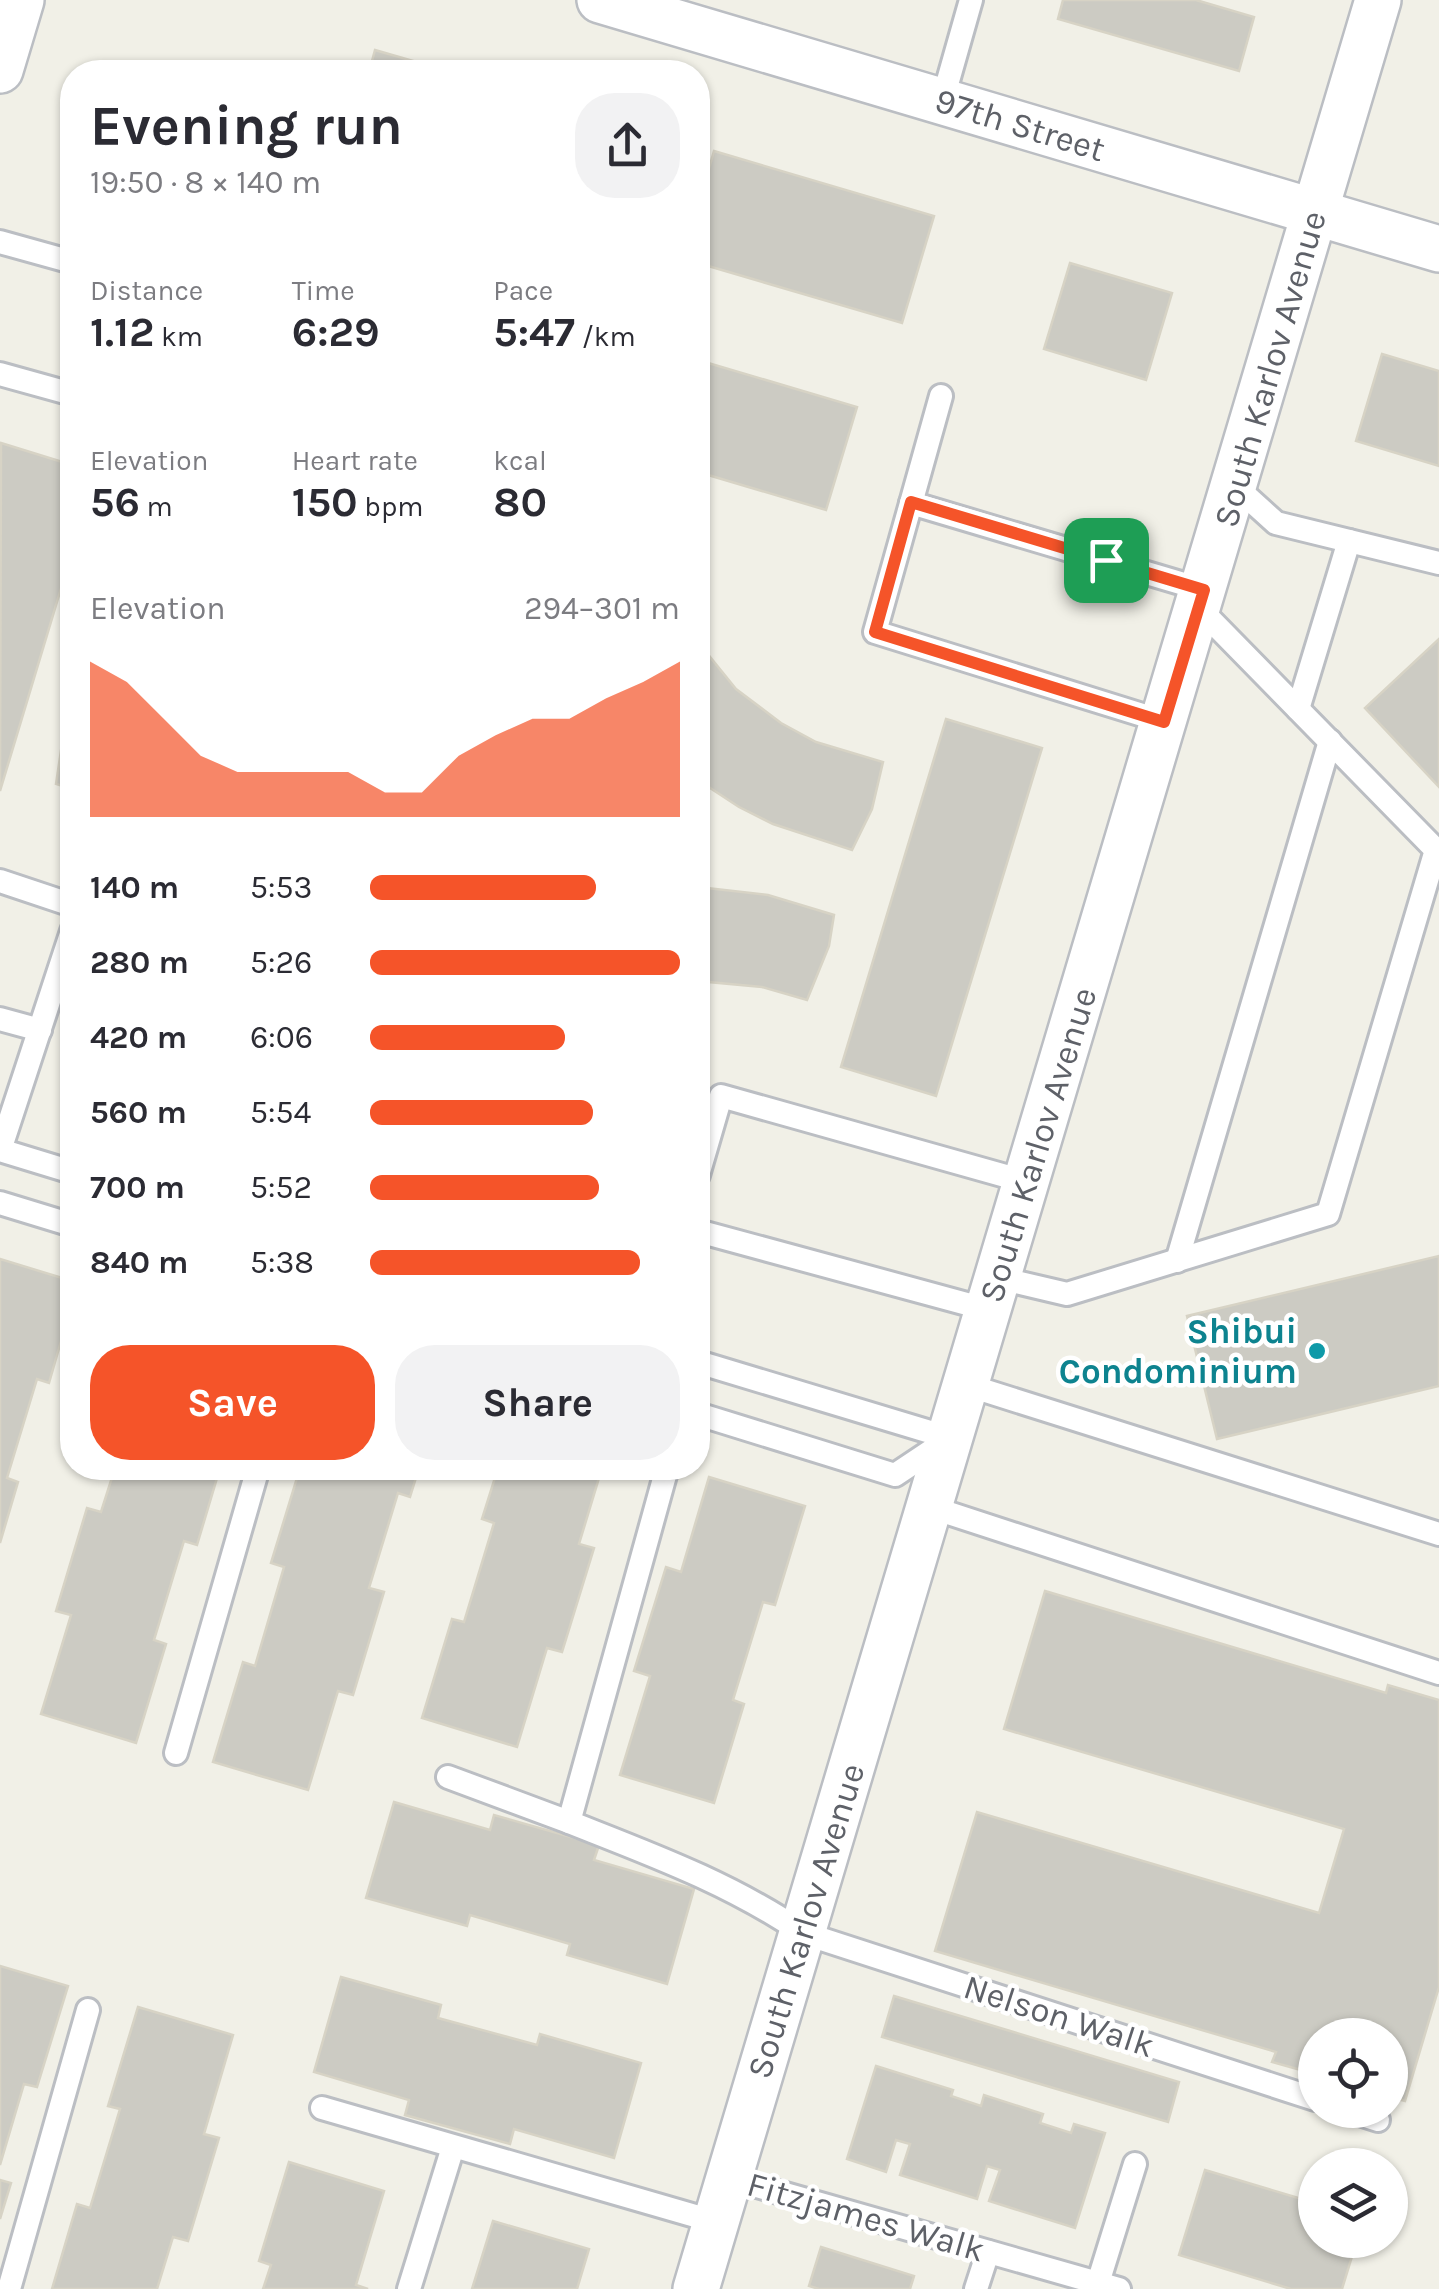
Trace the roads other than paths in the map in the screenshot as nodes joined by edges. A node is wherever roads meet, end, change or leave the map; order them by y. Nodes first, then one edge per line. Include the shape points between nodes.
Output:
1 (21, 0) edge
2 (600, 0) edge
3 (971, 0) edge
4 (1378, 0) edge
5 (697, 14) edge
6 (0, 70) edge
7 (942, 102) junction
8 (1316, 213) junction
9 (0, 242) edge
10 (1439, 250) edge
11 (60, 259) edge
12 (0, 374) edge
13 (60, 391) edge
14 (941, 396) dead end
15 (1235, 486) junction
16 (911, 502) junction
17 (1348, 541) junction
18 (1439, 564) edge
19 (1202, 599) junction
20 (1298, 710) junction
21 (1164, 722) junction
22 (1330, 741) junction
23 (0, 881) edge
24 (60, 901) edge
25 (60, 968) edge
26 (0, 1019) edge
27 (40, 1030) junction
28 (710, 1134) edge
29 (0, 1150) edge
30 (60, 1168) edge
31 (1027, 1182) junction
32 (0, 1203) edge
33 (60, 1221) edge
34 (710, 1234) edge
35 (1177, 1260) junction
36 (994, 1294) junction
37 (710, 1366) edge
38 (966, 1385) junction
39 (710, 1418) edge
40 (950, 1438) junction
41 (255, 1480) edge
42 (664, 1480) edge
43 (930, 1507) junction
44 (1439, 1534) edge
45 (1439, 1673) edge
46 (176, 1753) dead end
47 (448, 1777) dead end
48 (568, 1822) junction
49 (802, 1933) junction
50 (88, 2010) dead end
51 (1298, 2094) edge
52 (322, 2108) dead end
53 (453, 2147) junction
54 (1135, 2164) dead end
55 (729, 2178) junction
56 (716, 2222) junction
57 (988, 2252) junction
58 (1108, 2286) edge
59 (9, 2289) edge
60 (409, 2289) edge
61 (696, 2289) edge
62 (976, 2289) edge

1 - 6 street
2 - 5 street, 97th Street
3 - 7 lane
4 - 8 street, South Karlov Avenue
5 - 7 street, 97th Street
7 - 8 street, 97th Street
8 - 10 street, 97th Street
8 - 15 street, South Karlov Avenue
9 - 11 lane
12 - 13 lane
14 - 16 lane
15 - 17 lane via 1276,523
15 - 19 street, South Karlov Avenue
16 - 19 lane
16 - 21 lane via 875,632
17 - 18 lane
17 - 20 lane
19 - 20 lane
19 - 21 street, South Karlov Avenue
20 - 22 lane
21 - 31 street, South Karlov Avenue
22 - 35 lane
22 - 35 lane via 1436,850 1328,1214
23 - 24 lane
25 - 27 lane
26 - 27 lane
27 - 29 lane
28 - 31 lane via 721,1096
29 - 30 lane
31 - 36 street, South Karlov Avenue
32 - 33 lane
34 - 36 lane
35 - 36 lane via 1068,1294
36 - 38 street, South Karlov Avenue
37 - 40 lane
38 - 40 street, South Karlov Avenue
38 - 44 lane
39 - 40 lane via 895,1475
40 - 43 street, South Karlov Avenue
41 - 46 lane
42 - 48 lane
43 - 45 lane
43 - 49 street, South Karlov Avenue
47 - 48 lane, Nelson Walk
48 - 49 lane, Nelson Walk via 716,1881
49 - 51 lane, Nelson Walk
49 - 55 street, South Karlov Avenue
50 - 59 lane
52 - 53 lane
53 - 56 lane
53 - 60 lane
54 - 58 lane
55 - 56 street, South Karlov Avenue
55 - 57 lane, Fitzjames Walk
56 - 61 street, South Karlov Avenue
57 - 58 lane, Fitzjames Walk
57 - 62 lane

